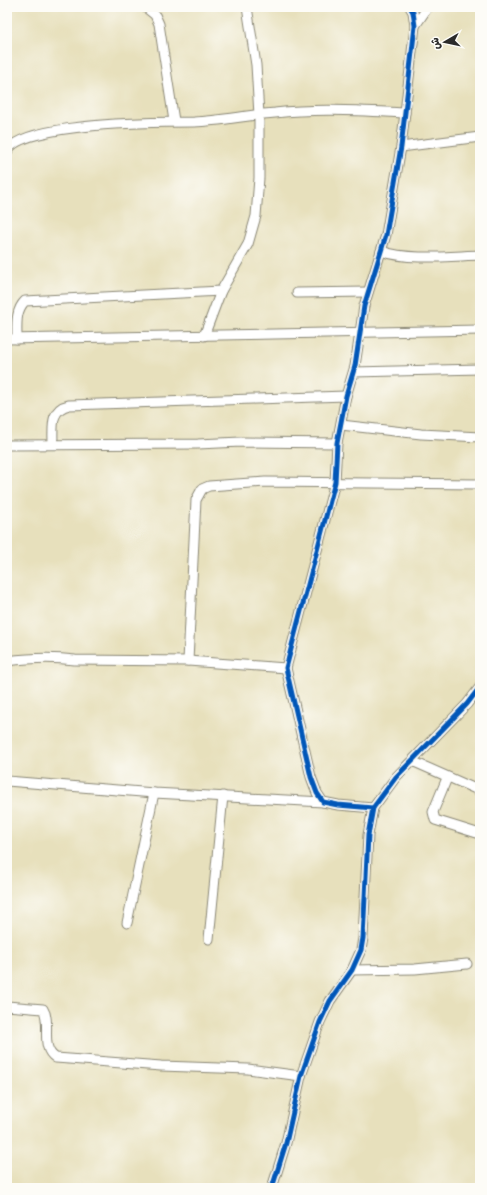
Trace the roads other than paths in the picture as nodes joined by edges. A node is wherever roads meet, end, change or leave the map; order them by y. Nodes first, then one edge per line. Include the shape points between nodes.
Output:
1 (145, 7) edge
2 (247, 7) edge
3 (410, 7) edge
4 (428, 7) edge
5 (415, 26) junction
6 (405, 113) junction
7 (259, 115) junction
8 (174, 121) junction
9 (480, 137) edge
10 (401, 147) junction
11 (7, 152) edge
12 (381, 251) junction
13 (480, 255) edge
14 (221, 292) junction
15 (368, 292) junction
16 (297, 293) dead end
17 (480, 330) edge
18 (361, 333) junction
19 (204, 336) junction
20 (7, 339) edge
21 (17, 339) junction
22 (480, 369) edge
23 (354, 372) junction
24 (346, 396) junction
25 (341, 425) junction
26 (480, 437) edge
27 (337, 443) junction
28 (53, 444) junction
29 (7, 445) edge
30 (335, 482) junction
31 (480, 484) edge
32 (7, 661) edge
33 (188, 661) junction
34 (286, 668) junction
35 (480, 687) edge
36 (412, 761) junction
37 (447, 778) junction
38 (7, 781) edge
39 (480, 791) edge
40 (154, 793) junction
41 (224, 796) junction
42 (323, 802) junction
43 (373, 808) junction
44 (480, 834) edge
45 (127, 923) dead end
46 (209, 939) dead end
47 (467, 964) dead end
48 (352, 970) junction
49 (7, 1006) edge
50 (301, 1076) junction
51 (272, 1188) edge

1 - 8 street via 159,24
2 - 7 street via 256,65
3 - 5 street
4 - 5 street
5 - 6 street
6 - 7 street via 319,111
6 - 10 street
7 - 8 street via 225,120
7 - 14 street via 259,178 254,226 248,244
8 - 11 street via 58,130 15,142
9 - 10 street
10 - 12 street
12 - 13 street via 408,255
12 - 15 street
14 - 19 street
14 - 21 street via 25,301 18,312
15 - 16 street
15 - 18 street
17 - 18 street
18 - 19 street
18 - 23 street
19 - 21 street
20 - 21 street
22 - 23 street
23 - 24 street
24 - 25 street
24 - 28 street via 69,405 58,409 55,415
25 - 26 street via 421,434
25 - 27 street
27 - 28 street
27 - 30 street
28 - 29 street
30 - 31 street
30 - 33 street via 265,482 209,486 202,489 196,500
30 - 34 street
32 - 33 street via 25,658
33 - 34 street
34 - 42 street via 311,777
35 - 36 street
36 - 37 street
36 - 43 street via 396,777
37 - 39 street
37 - 44 street via 434,812 435,820
38 - 40 street
40 - 41 street
40 - 45 street
41 - 42 street
41 - 46 street
42 - 43 street
43 - 48 street via 368,835 363,938 361,950
47 - 48 street via 415,969
48 - 50 street via 330,1001
49 - 50 street via 43,1009 46,1014 48,1046 56,1058 248,1069
50 - 51 street via 286,1143

